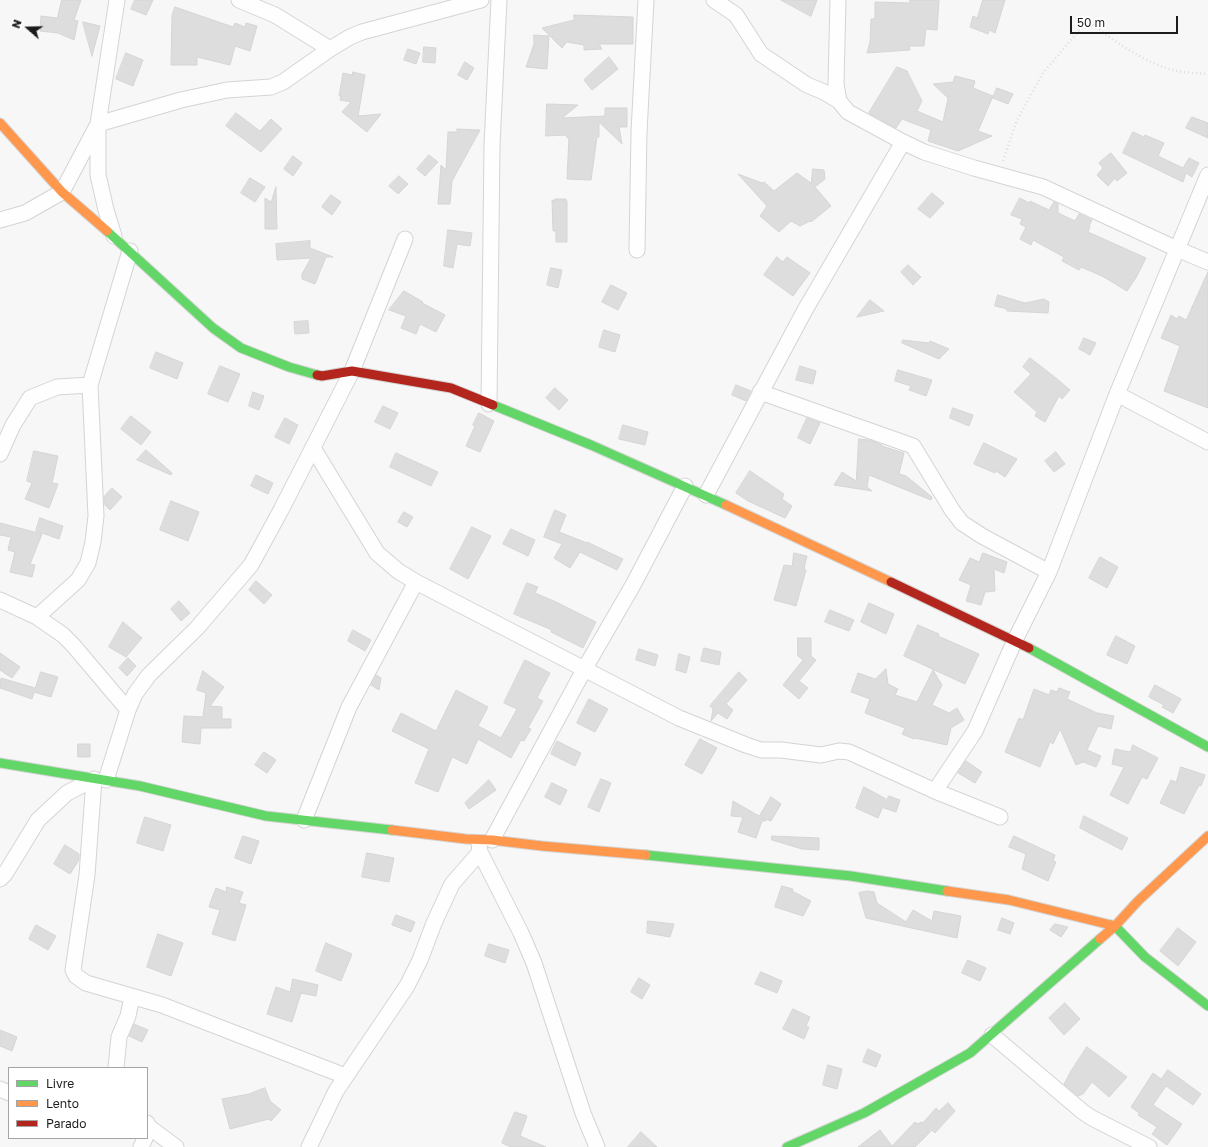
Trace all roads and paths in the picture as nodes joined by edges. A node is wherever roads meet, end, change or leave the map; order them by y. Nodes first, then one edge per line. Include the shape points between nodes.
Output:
1 (117, 0) edge
2 (240, 0) edge
3 (481, 0) edge
4 (499, 0) edge
5 (646, 0) edge
6 (714, 0) edge
7 (838, 0) edge
8 (330, 49) junction
9 (1208, 74) edge
10 (839, 101) junction
11 (0, 123) edge
12 (98, 124) junction
13 (903, 142) junction
14 (998, 175) junction
15 (1208, 175) edge
16 (62, 192) junction
17 (0, 220) edge
18 (114, 237) junction
19 (405, 239) dead end
20 (1177, 249) junction
21 (637, 250) dead end
22 (130, 251) junction
23 (1208, 262) edge
24 (352, 371) junction
25 (90, 385) junction
26 (760, 392) junction
27 (1117, 394) junction
28 (488, 404) junction
29 (1208, 442) edge
30 (313, 448) junction
31 (0, 454) edge
32 (685, 486) junction
33 (706, 495) junction
34 (1049, 572) junction
35 (416, 582) junction
36 (0, 600) edge
37 (37, 617) junction
38 (1015, 640) junction
39 (585, 668) junction
40 (128, 710) junction
41 (1208, 748) edge
42 (0, 763) edge
43 (100, 780) junction
44 (935, 791) junction
45 (1000, 816) dead end
46 (304, 820) junction
47 (1208, 836) edge
48 (483, 844) junction
49 (0, 879) edge
50 (1115, 926) junction
51 (132, 997) junction
52 (1208, 1006) edge
53 (992, 1035) junction
54 (116, 1067) edge
55 (345, 1076) junction
56 (148, 1131) edge
57 (810, 1143) edge
58 (176, 1147) edge
59 (309, 1147) edge
60 (598, 1147) edge
61 (787, 1147) edge
62 (1149, 1147) edge

1 - 12 street
2 - 8 street via 275,14
3 - 8 street via 362,32
4 - 28 street via 492,146
5 - 21 street via 639,132
6 - 10 street via 736,15 761,54
7 - 10 street via 836,84
8 - 12 street via 283,82 271,87 227,90 181,100
9 - 14 path via 1177,71 1150,62 1127,50 1087,21 1043,73 1017,120
10 - 13 street via 848,112
11 - 16 street
12 - 16 street
12 - 18 street via 98,175
13 - 14 street via 924,152
13 - 26 street
14 - 20 street via 1042,188
15 - 20 street
16 - 17 street via 25,213
16 - 18 street
18 - 22 street
19 - 24 street
20 - 23 street
20 - 27 street
22 - 24 street via 213,328 241,348 289,367 322,376
22 - 25 street
24 - 28 street via 451,388
24 - 30 street
25 - 31 street via 57,387 30,398 13,425
25 - 37 street via 96,516 93,542 88,563 78,580
26 - 33 street
26 - 34 street via 913,446 962,523
27 - 29 street
27 - 34 street
28 - 32 street
30 - 35 street via 377,553
30 - 40 street via 251,565 197,628 149,675 135,694
32 - 33 street
32 - 39 street via 633,585
33 - 38 street
34 - 38 street
35 - 39 street
35 - 46 street via 349,707
36 - 37 street
37 - 40 street via 73,645
38 - 41 street
38 - 44 street via 975,730
39 - 44 street via 679,718 746,745 761,750 821,755 839,751 849,752
39 - 48 street
40 - 43 street
42 - 43 street
43 - 46 street via 140,786 266,816
43 - 49 street via 67,793 38,820
43 - 51 street via 73,970 76,976 86,983
44 - 45 street
46 - 48 street
47 - 50 street
48 - 50 street via 542,846 681,858 851,876 1009,900
48 - 55 street via 452,884 407,986
48 - 60 street via 534,963 583,1113
50 - 52 street via 1145,957
50 - 53 street
51 - 54 street via 128,1016 119,1037
51 - 55 street via 162,1005
53 - 57 street via 970,1053
53 - 62 street via 1083,1112
55 - 59 street
56 - 58 street
57 - 61 street

